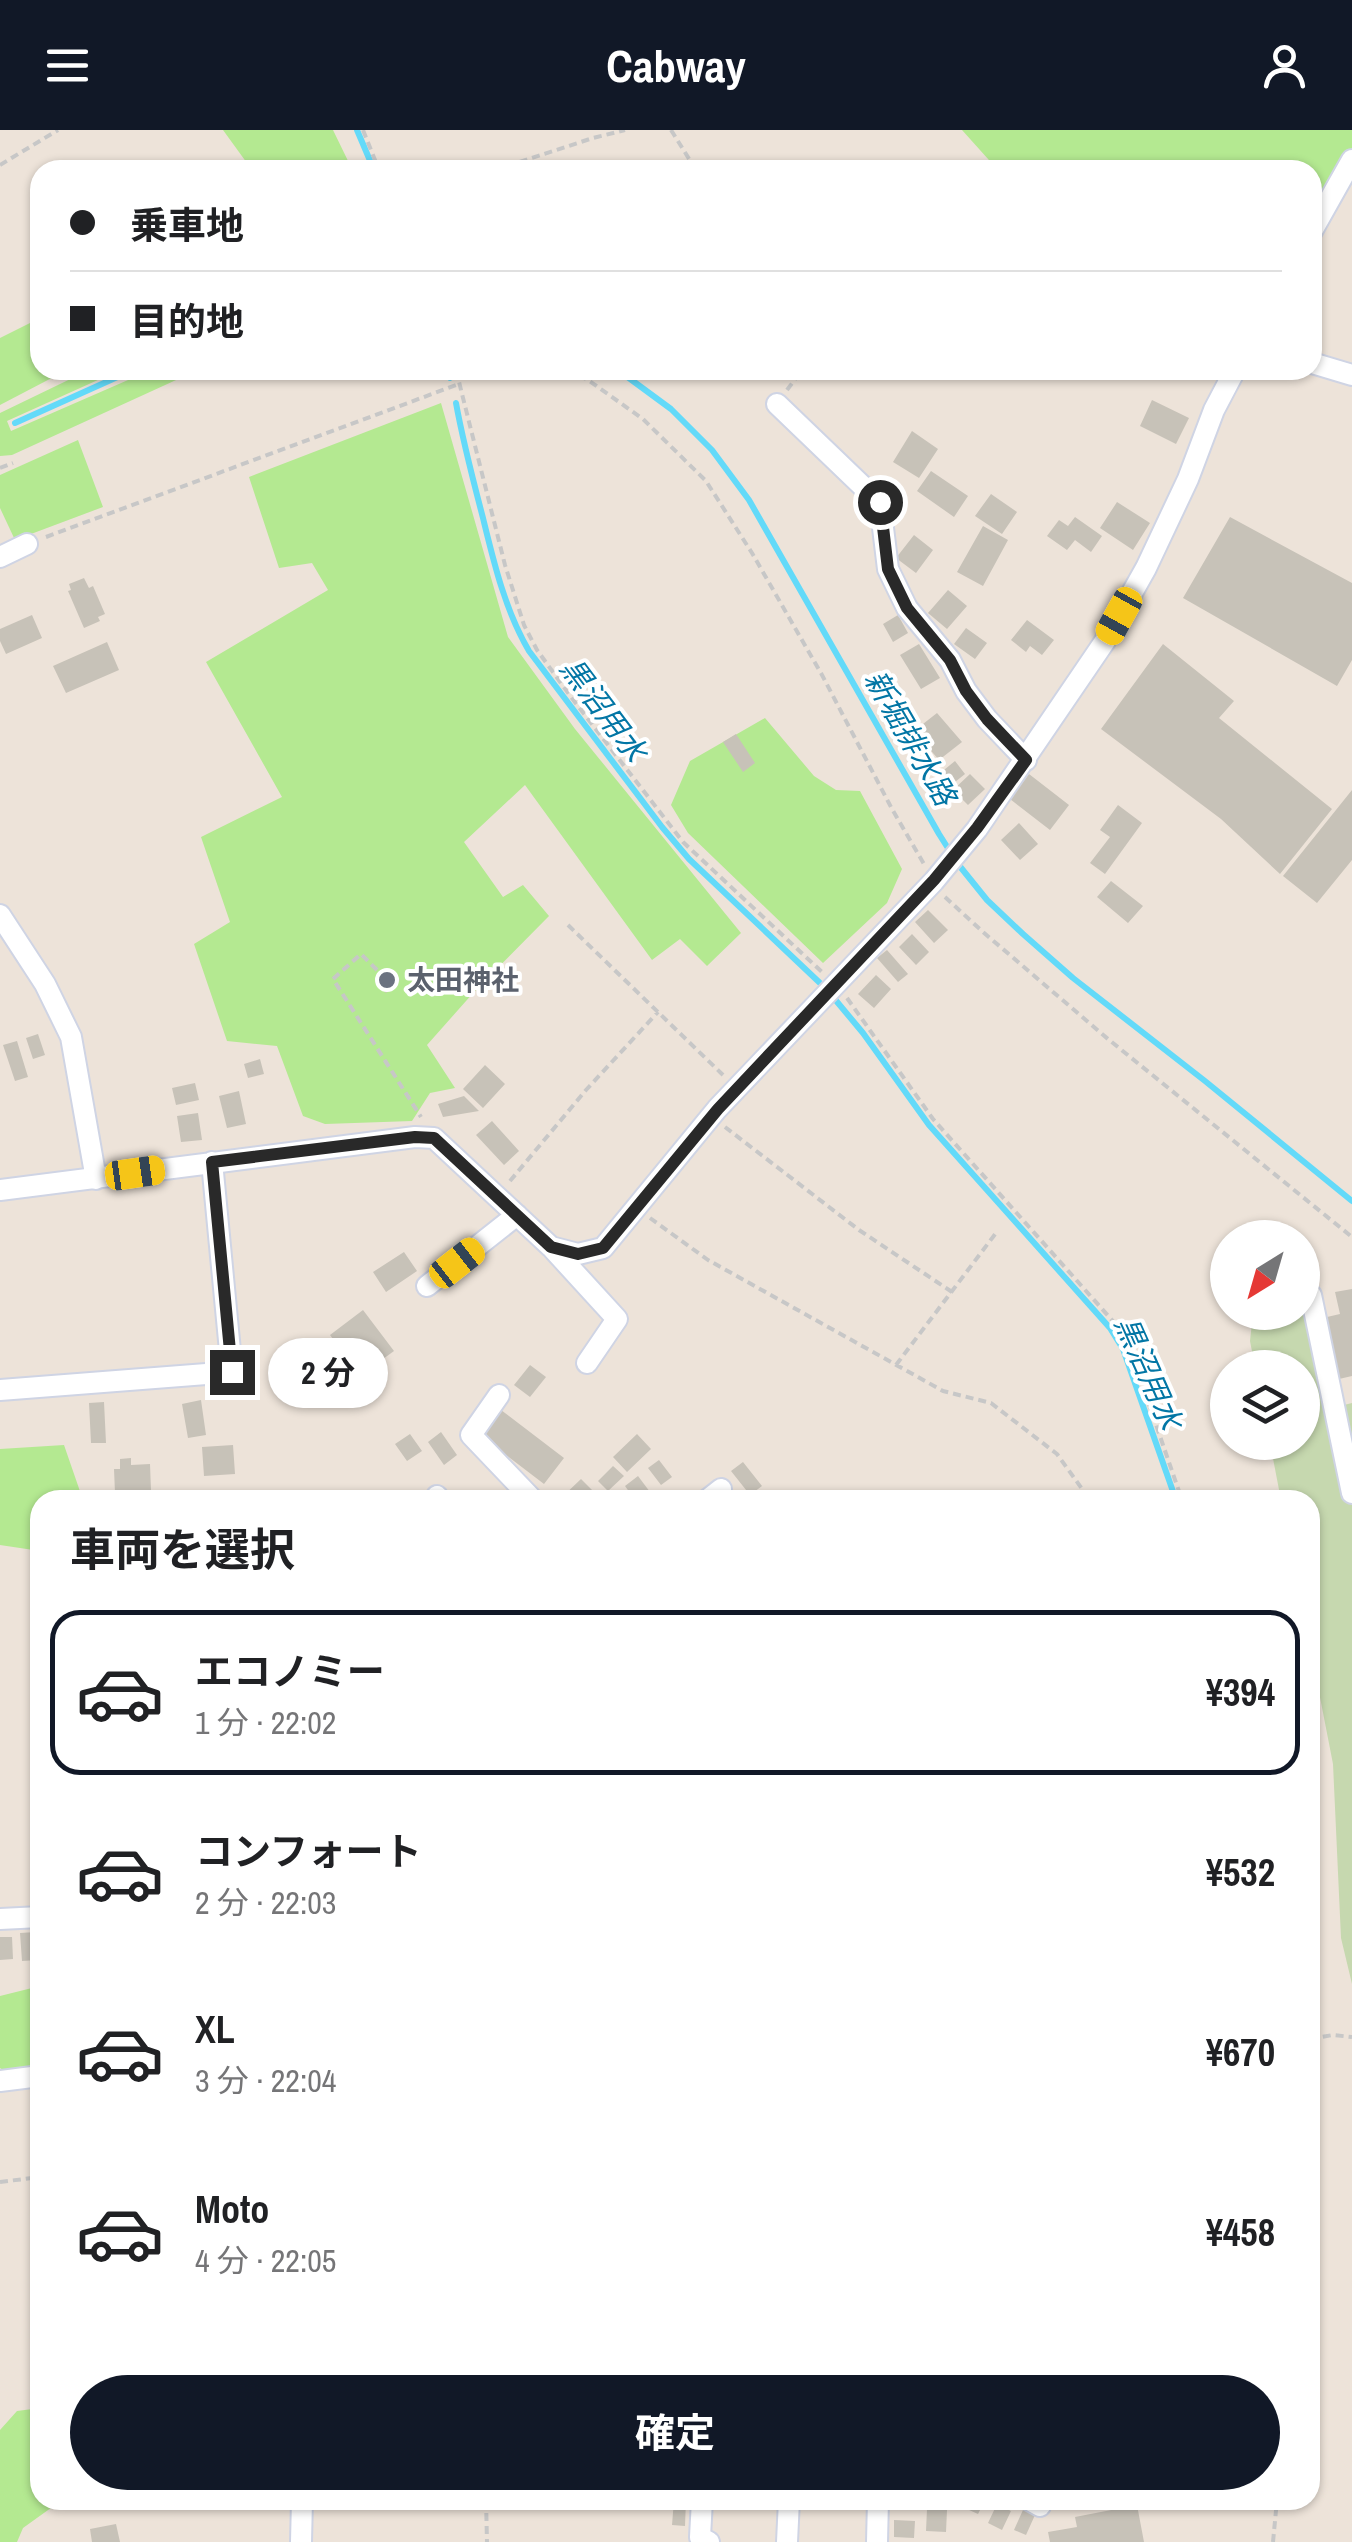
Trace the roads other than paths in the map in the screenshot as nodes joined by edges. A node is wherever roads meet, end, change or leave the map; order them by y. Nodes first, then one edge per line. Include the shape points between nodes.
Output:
1 (1352, 160) edge
2 (1322, 212) edge
3 (1322, 366) edge
4 (1352, 375) edge
5 (1230, 380) edge
6 (778, 404) dead end
7 (27, 544) road end
8 (0, 557) edge
9 (1026, 760) junction
10 (0, 915) edge
11 (212, 1162) junction
12 (96, 1179) junction
13 (0, 1190) edge
14 (517, 1216) junction
15 (551, 1247) junction
16 (427, 1286) dead end
17 (1320, 1325) edge
18 (587, 1363) dead end
19 (0, 1390) edge
20 (500, 1395) dead end
21 (1342, 1399) edge
22 (523, 1490) edge
23 (1352, 1493) edge
24 (30, 1917) edge
25 (0, 1919) edge
26 (30, 2077) edge
27 (0, 2081) edge
28 (302, 2510) edge
29 (702, 2510) edge
30 (789, 2510) edge
31 (878, 2510) edge
32 (702, 2540) edge
33 (301, 2542) edge
34 (787, 2542) edge
35 (877, 2542) edge

1 - 2 street
3 - 4 street
5 - 9 street via 1146,568
6 - 9 street via 880,502 888,569 907,608 987,719
7 - 8 street
9 - 15 street via 934,880 712,1116 603,1248 578,1254
10 - 12 street via 71,1037
11 - 12 street
11 - 14 street via 434,1138
11 - 19 street via 232,1372
12 - 13 street
14 - 15 street
14 - 16 street
15 - 18 street via 616,1318
17 - 21 street
20 - 22 street via 470,1435
21 - 23 street
24 - 25 street
26 - 27 street
28 - 33 street
29 - 32 street
30 - 34 street
31 - 35 street

